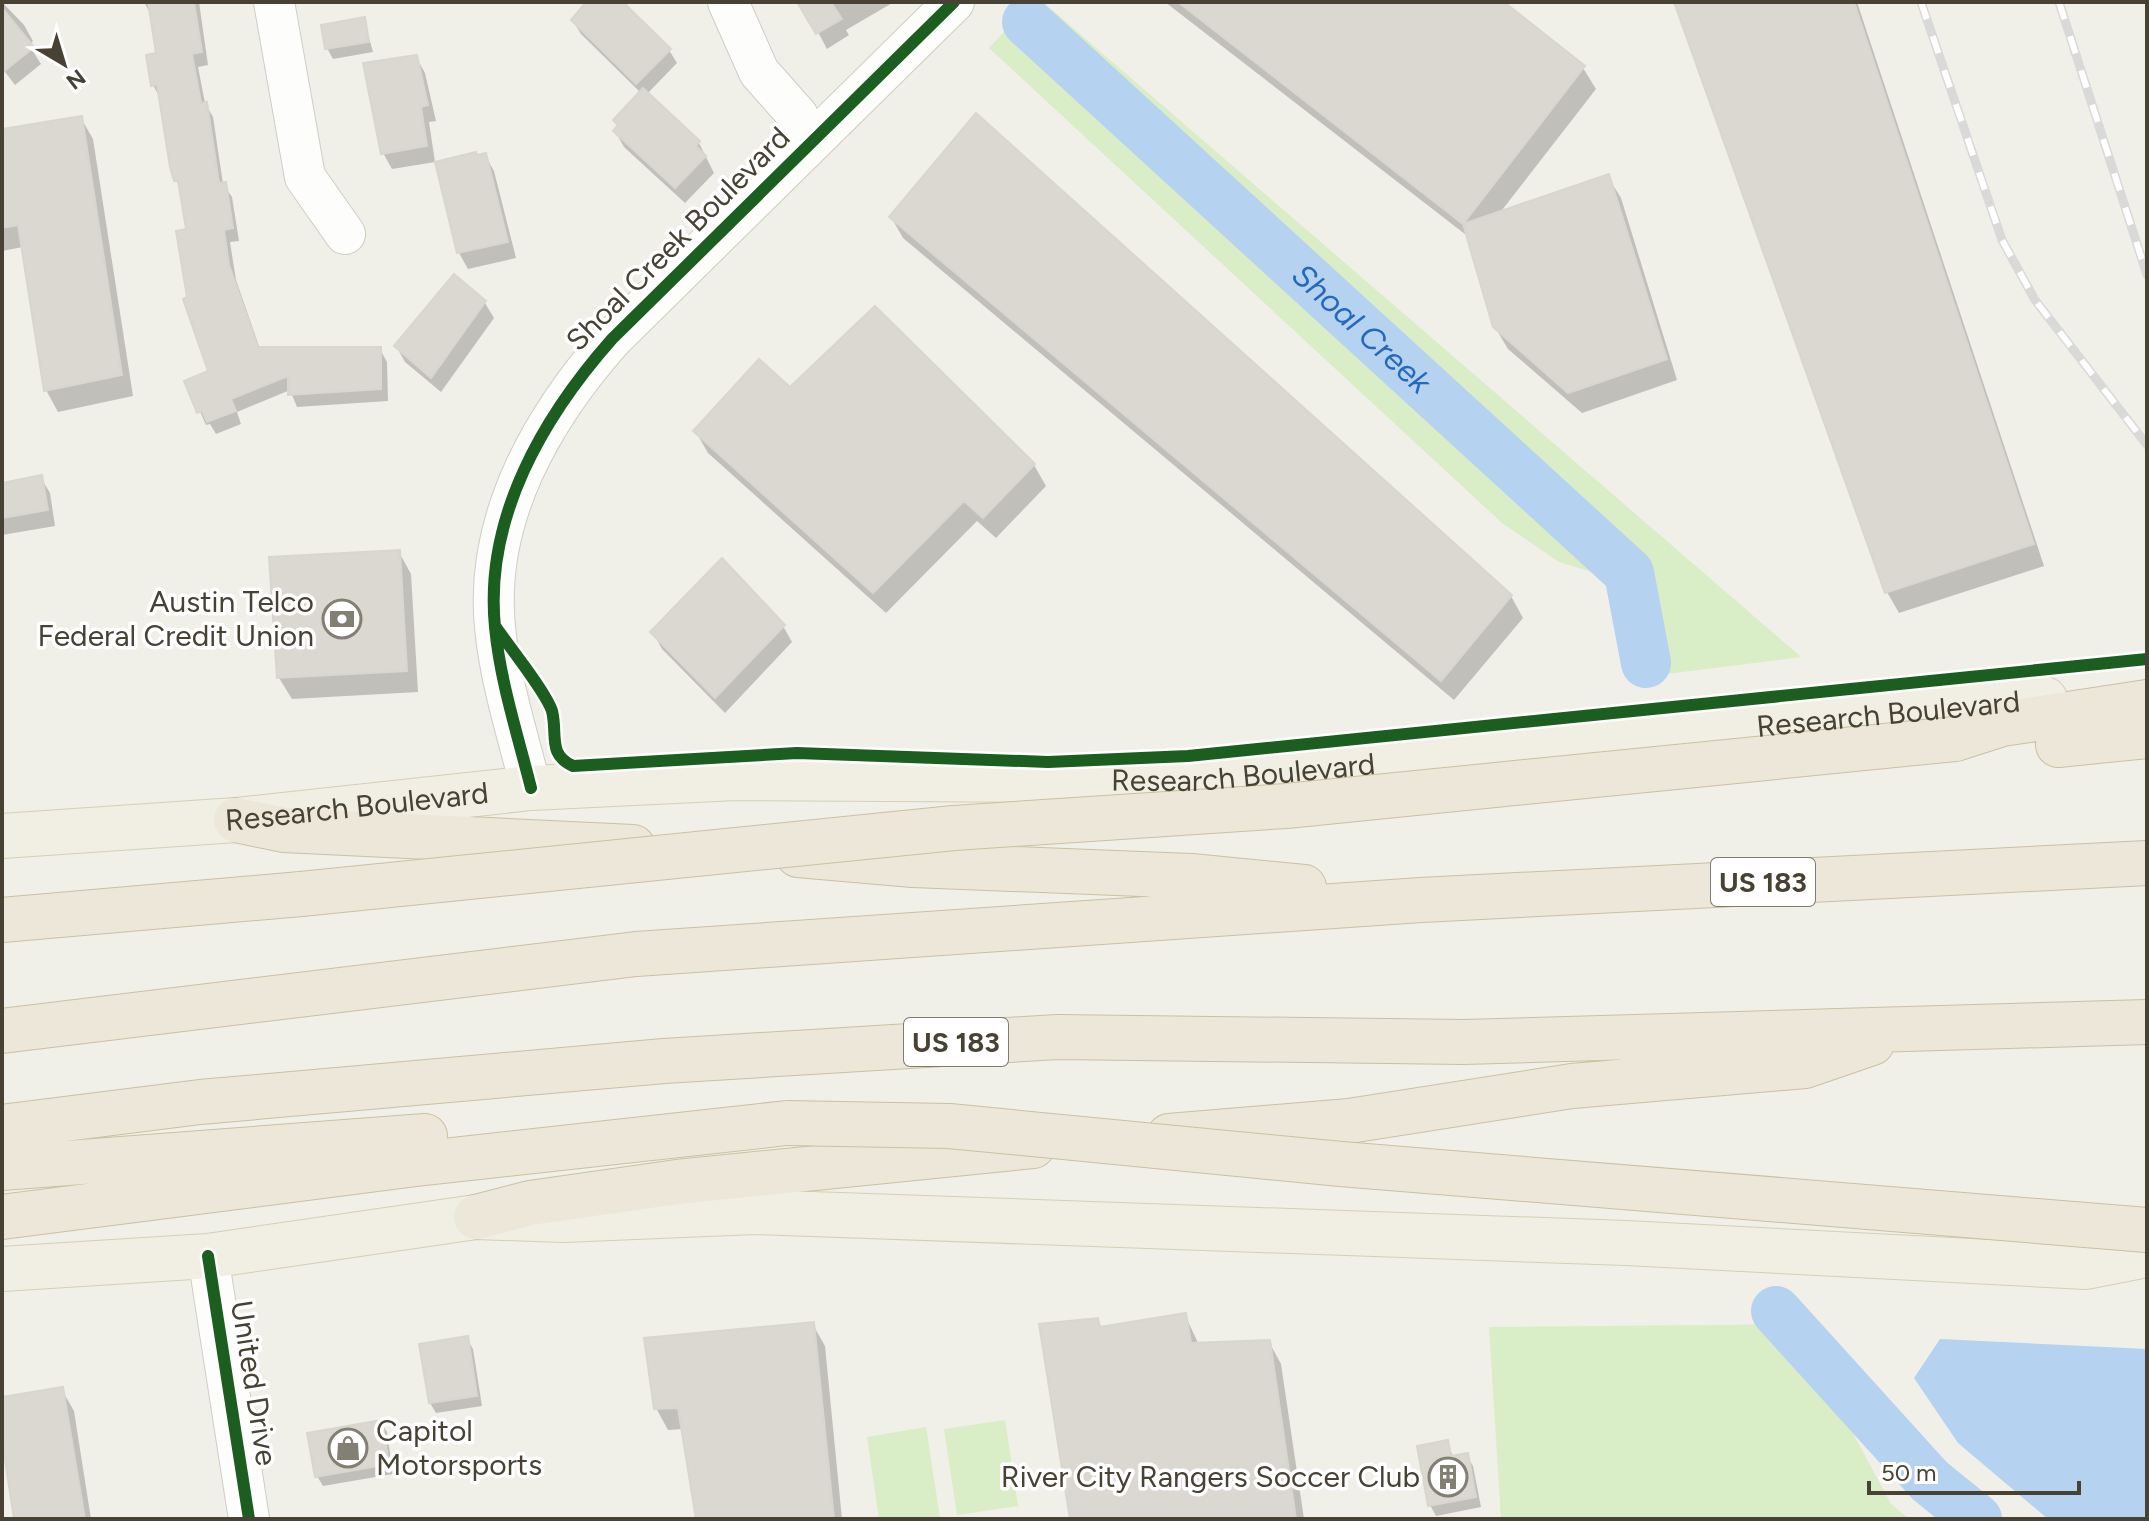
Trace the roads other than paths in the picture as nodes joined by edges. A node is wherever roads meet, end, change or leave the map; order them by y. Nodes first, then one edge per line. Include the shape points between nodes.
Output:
1 (274, 2) edge
2 (728, 2) edge
3 (954, 2) edge
4 (805, 149) junction
5 (345, 234) dead end
6 (2147, 699) edge
7 (2147, 736) edge
8 (1955, 739) junction
9 (531, 788) junction
10 (236, 820) junction
11 (2, 836) edge
12 (2126, 864) edge
13 (1421, 900) junction
14 (2, 920) edge
15 (2147, 1022) edge
16 (1915, 1028) junction
17 (2, 1031) edge
18 (787, 1123) junction
19 (2, 1127) edge
20 (2, 1168) edge
21 (2, 1217) edge
22 (476, 1217) junction
23 (2147, 1230) edge
24 (2147, 1255) edge
25 (208, 1256) junction
26 (2, 1269) edge
27 (249, 1519) edge

1 - 5 street via 305,177
2 - 4 street via 759,72 798,116
3 - 4 street, Shoal Creek Boulevard
4 - 9 street, Shoal Creek Boulevard via 574,382 525,466 501,541 495,626
6 - 8 highway via 2002,724
6 - 9 main road, Research Boulevard via 2113,692 1198,781 802,776
7 - 8 highway via 2003,750
8 - 14 highway, bridge via 1286,806 954,828
9 - 10 main road, Research Boulevard
10 - 11 main road, Research Boulevard
10 - 13 highway via 284,830 1191,876
12 - 13 highway, US 183
13 - 17 highway, US 183 via 576,960
15 - 16 highway, US 183
16 - 19 highway, US 183 via 1464,1042 1057,1037 664,1061 216,1100
16 - 22 highway via 1805,1066 1572,1086 1349,1121 942,1153 693,1180 530,1203
18 - 20 highway via 392,1138
18 - 21 highway
18 - 23 highway, bridge via 949,1126
22 - 24 main road via 563,1220 770,1213 1626,1243 2086,1267
22 - 25 main road
25 - 26 main road
25 - 27 street, United Drive

